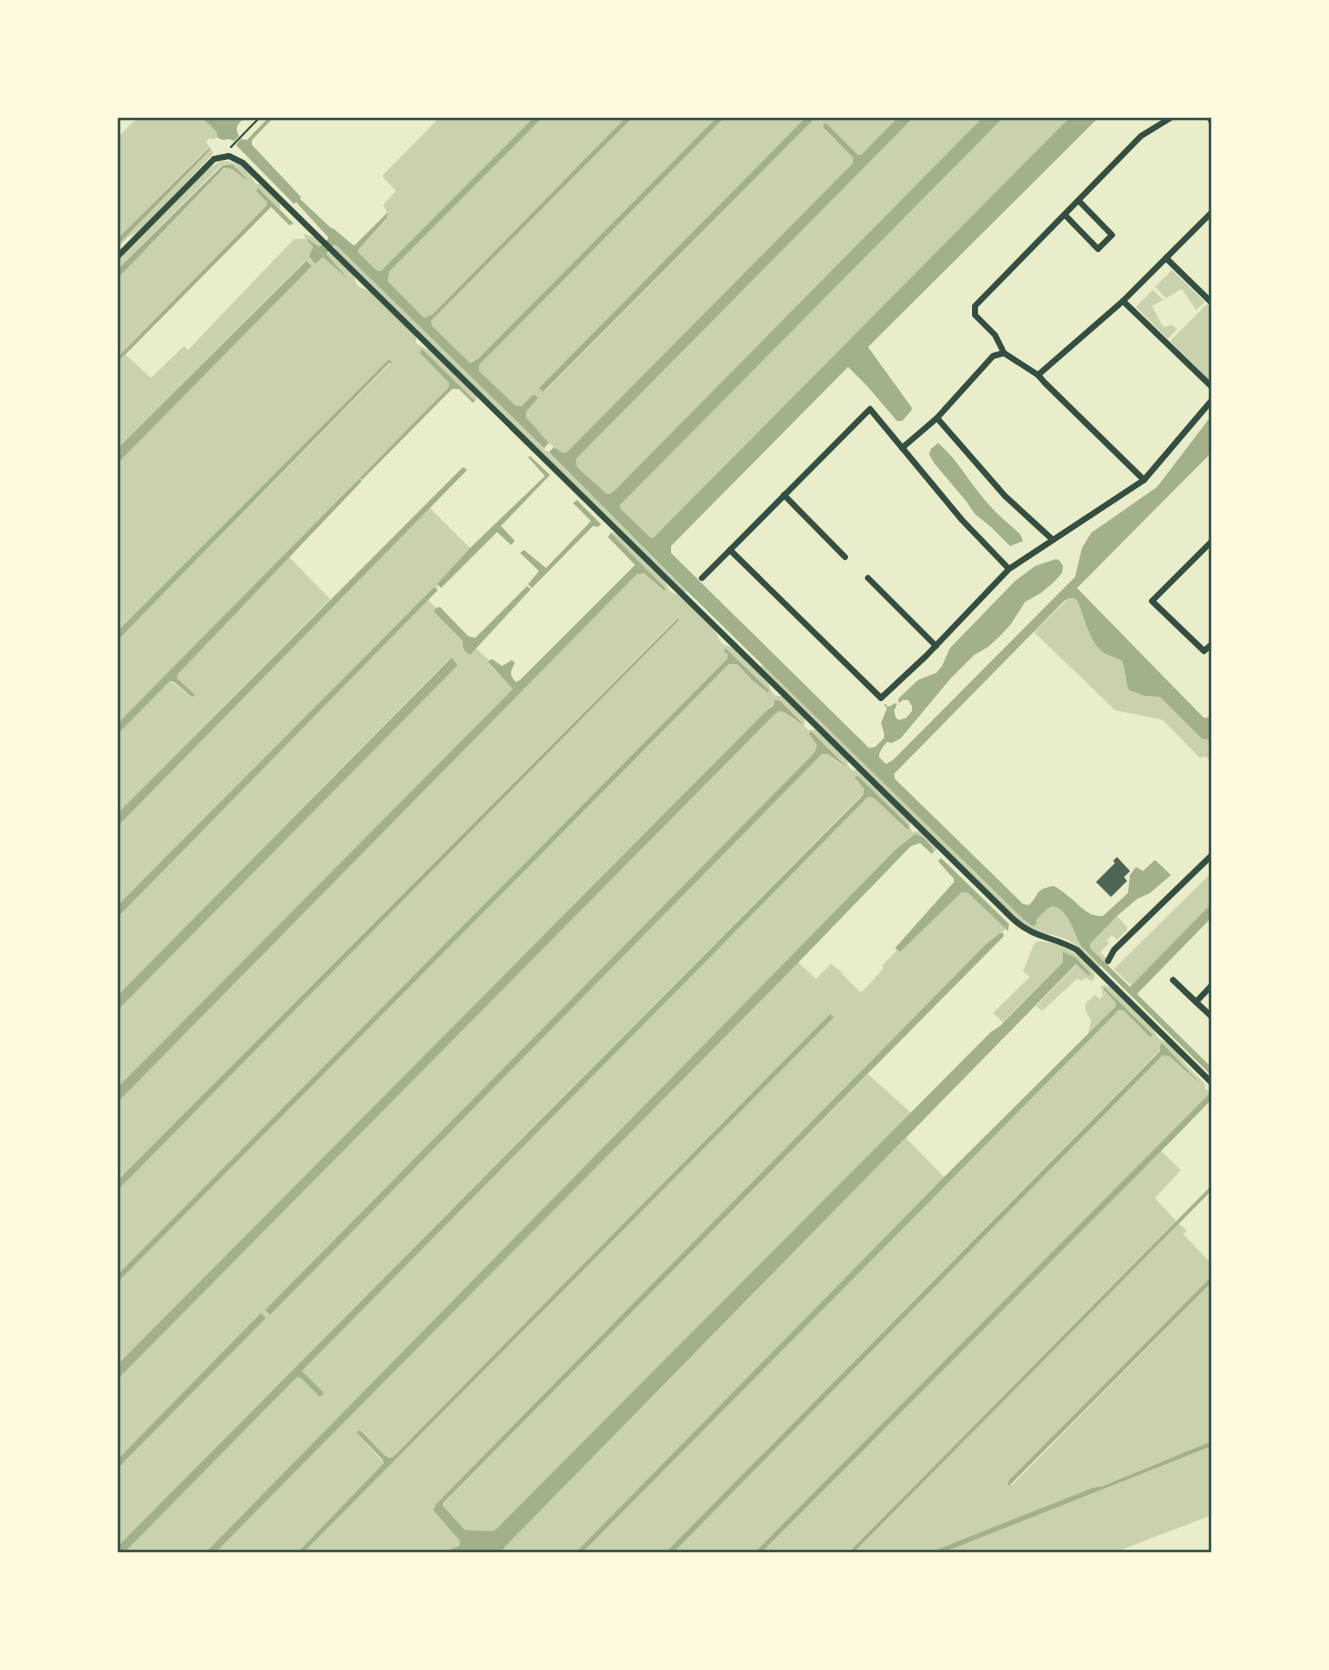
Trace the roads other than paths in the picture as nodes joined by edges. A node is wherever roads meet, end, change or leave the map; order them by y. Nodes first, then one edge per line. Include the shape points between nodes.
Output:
1 (1172, 117) edge
2 (1209, 117) edge
3 (1212, 122) edge
4 (1079, 201) junction
5 (1212, 212) edge
6 (1065, 215) junction
7 (117, 257) edge
8 (1166, 258) junction
9 (1123, 301) junction
10 (1212, 303) edge
11 (1004, 353) junction
12 (1038, 375) junction
13 (1212, 387) edge
14 (1212, 400) edge
15 (937, 418) junction
16 (902, 448) junction
17 (1144, 480) junction
18 (784, 495) junction
19 (1053, 540) junction
20 (1212, 541) edge
21 (730, 550) junction
22 (845, 557) dead end
23 (1009, 569) junction
24 (702, 578) dead end
25 (868, 578) dead end
26 (1212, 644) edge
27 (936, 646) junction
28 (1212, 855) edge
29 (1108, 961) dead end
30 (1173, 980) dead end
31 (1212, 985) edge
32 (1195, 1002) junction
33 (1212, 1017) edge
34 (1212, 1083) edge

1 - 4 street via 1141,136
2 - 3 street
4 - 6 street
4 - 6 street via 1112,235 1098,249
5 - 8 street
6 - 11 street via 975,306 975,315 995,335
7 - 34 street via 214,159 237,158 1023,928 1077,950
8 - 9 street
8 - 10 street
9 - 12 street
9 - 13 street
11 - 12 street
11 - 15 street via 993,356
12 - 17 street
14 - 17 street
15 - 16 street
15 - 19 street via 1005,496
16 - 18 street via 870,409
16 - 23 street
17 - 19 street
18 - 21 street
18 - 22 street
19 - 23 street
20 - 26 street via 1152,601 1204,651
21 - 24 street
21 - 27 street via 881,698
23 - 27 street
25 - 27 street
28 - 29 street
30 - 32 street
31 - 32 street
32 - 33 street

